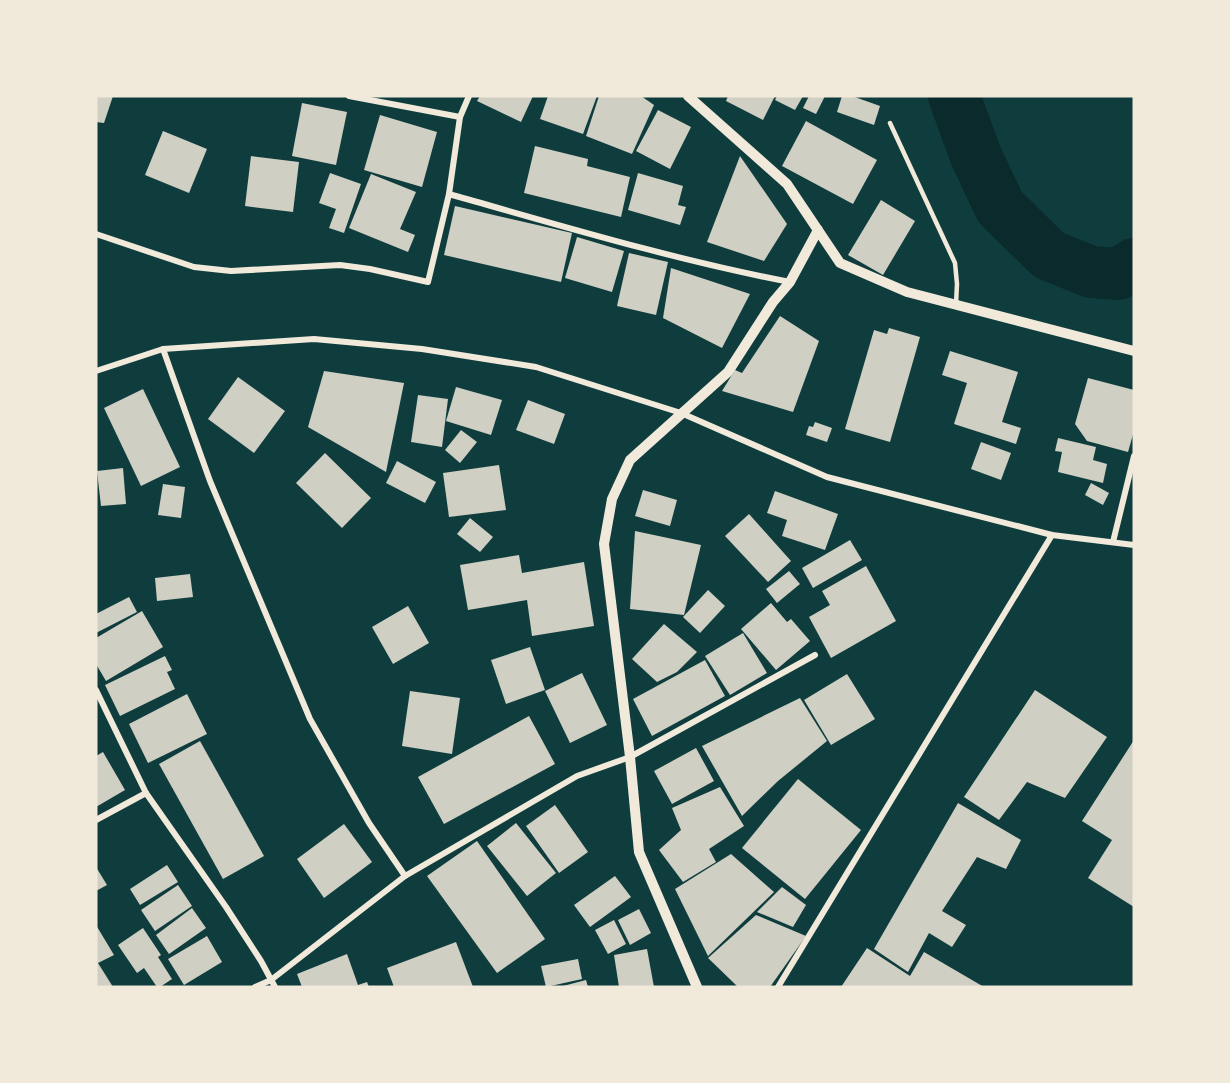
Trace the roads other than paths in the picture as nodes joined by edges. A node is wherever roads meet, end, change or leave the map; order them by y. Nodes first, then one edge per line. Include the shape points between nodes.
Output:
1 (349, 96) edge
2 (469, 96) edge
3 (688, 96) edge
4 (460, 117) junction
5 (890, 123) dead end
6 (449, 194) junction
7 (818, 230) junction
8 (96, 234) edge
9 (790, 282) junction
10 (956, 305) junction
11 (163, 349) junction
12 (1134, 351) edge
13 (96, 372) edge
14 (681, 413) junction
15 (1134, 456) edge
16 (1052, 535) junction
17 (1113, 542) junction
18 (1134, 545) edge
19 (815, 655) dead end
20 (96, 690) edge
21 (630, 756) junction
22 (146, 793) junction
23 (96, 820) edge
24 (405, 876) junction
25 (271, 980) junction
26 (255, 987) edge
27 (275, 987) edge
28 (697, 987) edge
29 (778, 987) edge

1 - 4 street
2 - 4 street
3 - 7 street via 787,184
4 - 6 street
5 - 10 lane via 955,263
6 - 8 street via 428,282 340,265 231,271 194,267
6 - 9 street via 592,235
7 - 9 street
7 - 10 street via 840,263 907,292
9 - 14 street via 728,372
10 - 12 street
11 - 13 street
11 - 14 street via 314,339 422,349 536,367
11 - 24 street via 210,481 309,719 369,823
14 - 16 street via 827,477
14 - 21 street via 630,460 612,499 604,544
15 - 17 street
16 - 17 street
16 - 29 street
17 - 18 street
19 - 21 street
20 - 22 street
21 - 24 street via 577,776
21 - 28 street via 639,852
22 - 23 street
22 - 25 street via 226,907
24 - 25 street
25 - 26 street
25 - 27 street

